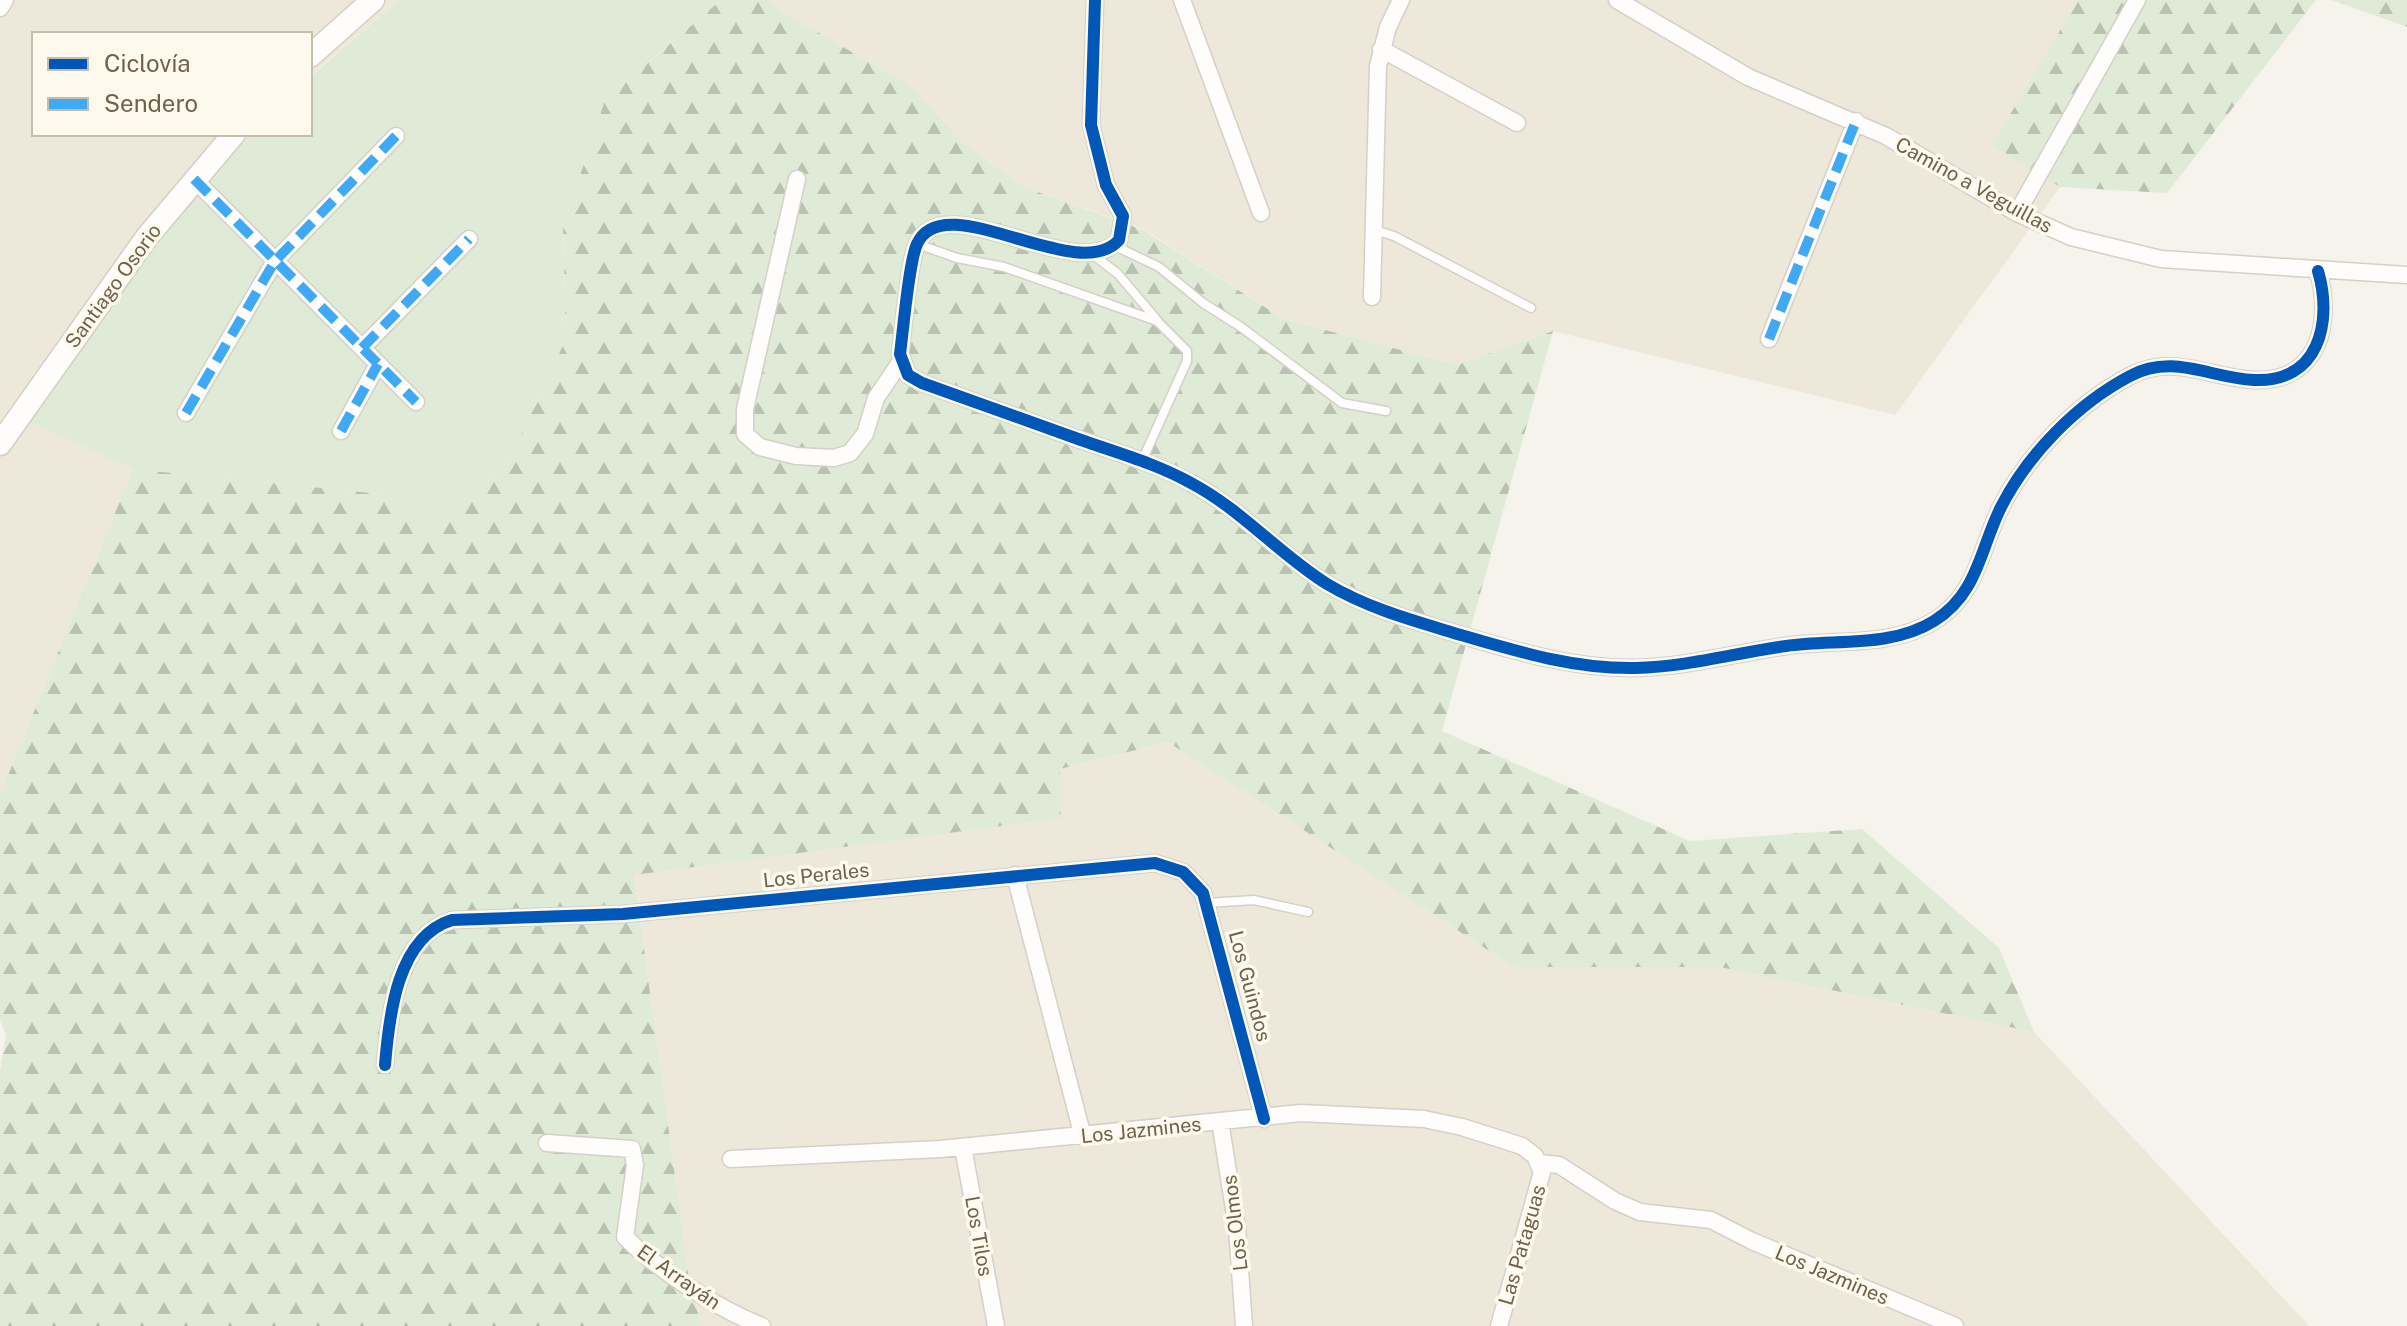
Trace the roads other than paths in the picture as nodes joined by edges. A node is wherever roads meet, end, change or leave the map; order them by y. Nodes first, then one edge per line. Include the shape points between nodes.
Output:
1 (5, 0) edge
2 (373, 0) edge
3 (1095, 0) edge
4 (1182, 0) edge
5 (1401, 0) edge
6 (1617, 0) edge
7 (2137, 0) edge
8 (0, 8) edge
9 (1381, 49) junction
10 (312, 54) edge
11 (1856, 121) junction
12 (1517, 123) dead end
13 (232, 136) edge
14 (396, 136) dead end
15 (194, 179) junction
16 (797, 179) dead end
17 (1261, 213) dead end
18 (2017, 213) junction
19 (1373, 230) junction
20 (469, 239) dead end
21 (917, 244) junction
22 (1115, 246) junction
23 (1090, 252) junction
24 (275, 261) junction
25 (2318, 271) junction
26 (2407, 275) edge
27 (1372, 297) dead end
28 (1531, 308) dead end
29 (1157, 321) junction
30 (1769, 339) dead end
31 (362, 348) junction
32 (901, 361) junction
33 (378, 364) junction
34 (416, 402) dead end
35 (1386, 411) dead end
36 (186, 413) dead end
37 (341, 431) dead end
38 (0, 444) edge
39 (1142, 461) junction
40 (1183, 872) joint
41 (1015, 875) junction
42 (1207, 903) junction
43 (1308, 912) dead end
44 (385, 1065) dead end
45 (1264, 1119) junction
46 (1220, 1121) junction
47 (1083, 1137) junction
48 (547, 1143) dead end
49 (963, 1147) junction
50 (731, 1159) dead end
51 (1539, 1163) junction
52 (762, 1326) edge
53 (996, 1326) edge
54 (1244, 1326) edge
55 (1499, 1326) edge
56 (1955, 1326) edge

1 - 8 street
2 - 10 street
3 - 22 street via 1091,125 1106,185 1123,216 1123,233
4 - 17 street
5 - 9 street
6 - 11 street, Camino a Veguillas via 1748,77
7 - 18 street
9 - 12 street
9 - 19 street
11 - 18 street, Camino a Veguillas
11 - 30 street
13 - 15 street, Santiago Osorio
14 - 24 street
15 - 24 street
15 - 38 street, Santiago Osorio
16 - 32 street via 745,409 745,434 760,447 796,456 834,458 850,453
18 - 25 street, Camino a Veguillas via 2071,237 2130,254
19 - 27 street
19 - 28 lane
20 - 31 street
21 - 23 street via 932,230 957,225 1049,248
21 - 29 lane via 1004,267
21 - 32 street
22 - 23 street
22 - 35 lane via 1159,267 1342,403
23 - 29 lane via 1118,274
24 - 31 street
24 - 36 street
25 - 26 street, Camino a Veguillas
25 - 39 street via 2323,328 2315,351 2302,365 2261,380 2168,366 2130,376 2106,392 2062,426 2015,483 1962,597 1935,620 1895,637 1807,643 1667,666 1602,667 1550,660 1392,614 1349,596 1317,578 1206,491
29 - 39 lane via 1187,351 1187,361
31 - 33 street
32 - 39 street via 908,375 922,383
33 - 34 street
33 - 37 street
40 - 41 street, Los Perales via 1165,864 1136,862
40 - 42 street, Los Guindos
41 - 44 street, Los Perales via 638,913 452,920 430,929 416,946 392,1010
41 - 47 street
42 - 43 lane via 1254,900
42 - 45 street, Los Guindos
45 - 46 street, Los Jazmines
45 - 51 street, Los Jazmines via 1301,1113 1424,1119 1522,1146
46 - 47 street, Los Jazmines
46 - 54 street, Los Olmos via 1237,1228
47 - 49 street, Los Jazmines
48 - 52 street, El Arrayán via 632,1149 635,1165 625,1237 670,1274
49 - 50 street, Los Jazmines
49 - 53 street, Los Tilos
51 - 55 street, Las Pataguas via 1542,1180
51 - 56 street, Los Jazmines via 1559,1165 1640,1212 1711,1220

